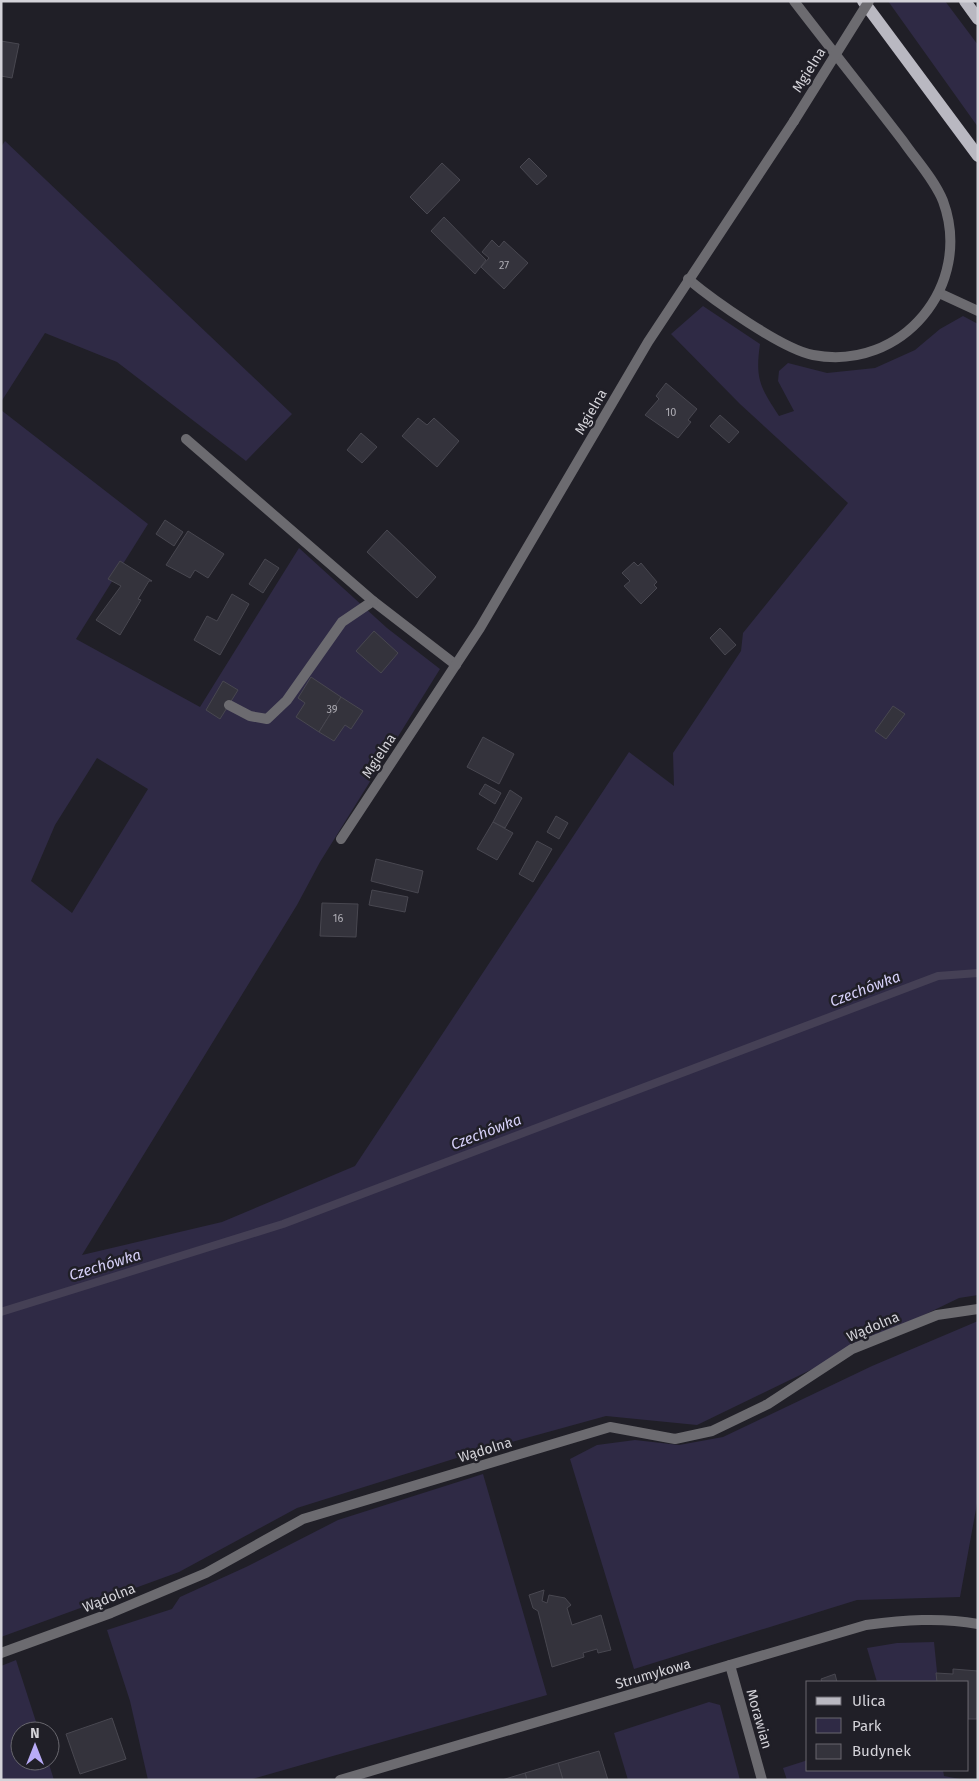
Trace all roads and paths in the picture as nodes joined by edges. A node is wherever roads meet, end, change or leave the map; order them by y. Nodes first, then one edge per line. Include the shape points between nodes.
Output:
1 (794, 1) edge
2 (863, 1) edge
3 (869, 1) edge
4 (964, 1) edge
5 (978, 19) edge
6 (978, 156) edge
7 (688, 280) junction
8 (939, 293) junction
9 (978, 311) edge
10 (186, 439) dead end
11 (372, 601) junction
12 (456, 665) junction
13 (229, 705) dead end
14 (341, 839) dead end
15 (978, 1309) edge
16 (978, 1624) edge
17 (1, 1653) edge
18 (730, 1665) junction
19 (340, 1780) edge
20 (762, 1780) edge

1 - 8 street via 872,100 929,177 942,200 949,224 950,245
2 - 6 main road
3 - 7 street, Mgielna, bridge
4 - 5 main road
7 - 8 street via 787,345 812,355 842,357 884,347 906,333 924,317
7 - 12 street, Mgielna
8 - 9 street
10 - 11 street
11 - 12 street
11 - 13 street via 342,622 287,700 267,720 250,716
12 - 14 street, Mgielna
15 - 17 street, Wądolna via 937,1315 852,1349 768,1404 712,1431 675,1439 610,1427 303,1519 206,1573 111,1613
16 - 18 street, Strumykowa via 937,1619 866,1625
18 - 19 street, Strumykowa
18 - 20 street, Morawian

